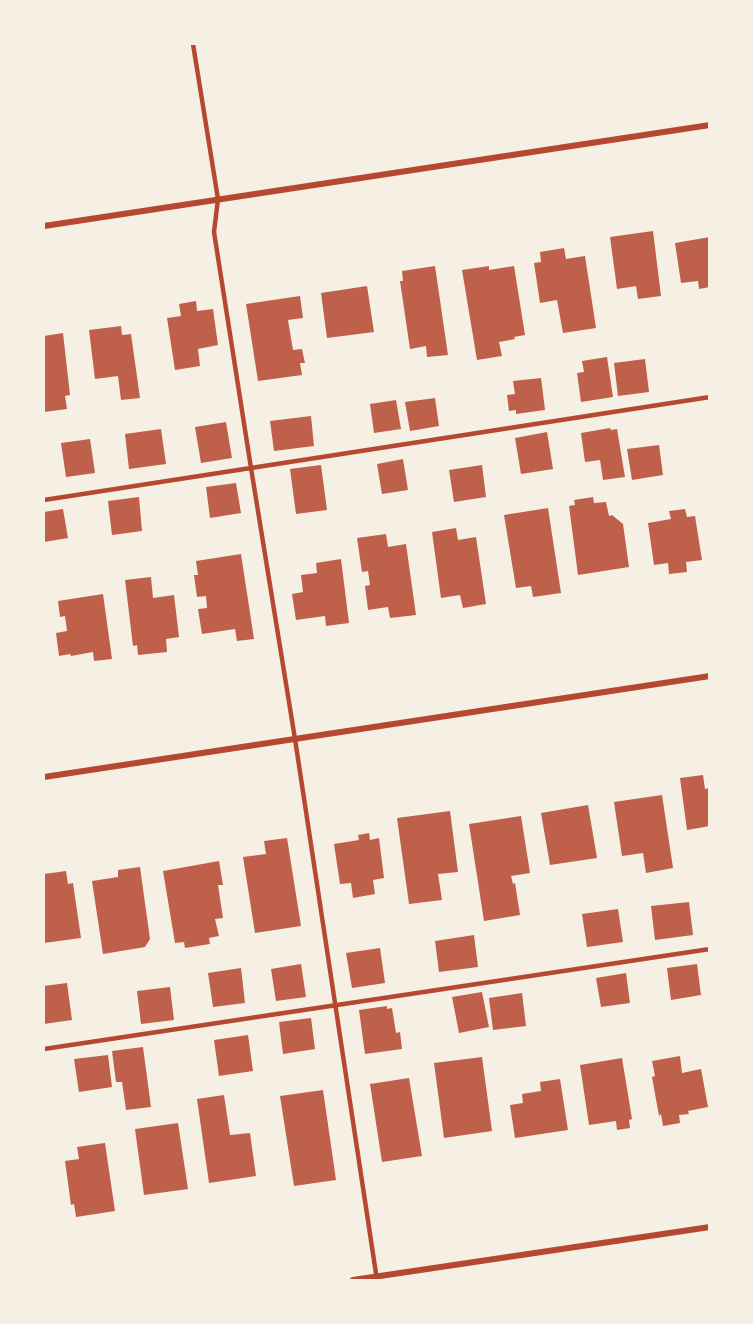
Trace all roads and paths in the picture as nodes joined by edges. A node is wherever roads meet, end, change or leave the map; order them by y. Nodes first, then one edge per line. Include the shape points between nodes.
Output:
1 (193, 44) edge
2 (710, 125) edge
3 (218, 199) junction
4 (44, 226) edge
5 (710, 397) edge
6 (251, 468) junction
7 (44, 500) edge
8 (710, 676) edge
9 (295, 739) junction
10 (44, 777) edge
11 (710, 949) edge
12 (335, 1005) junction
13 (44, 1049) edge
14 (710, 1227) edge
15 (377, 1279) edge
16 (352, 1281) edge

1 - 3 lane
2 - 3 street
3 - 4 street
3 - 6 lane via 214,232
5 - 6 lane
6 - 7 lane
6 - 9 lane
8 - 9 street
9 - 10 street
9 - 12 lane
11 - 12 lane
12 - 13 lane
12 - 15 lane
14 - 15 street
15 - 16 street

